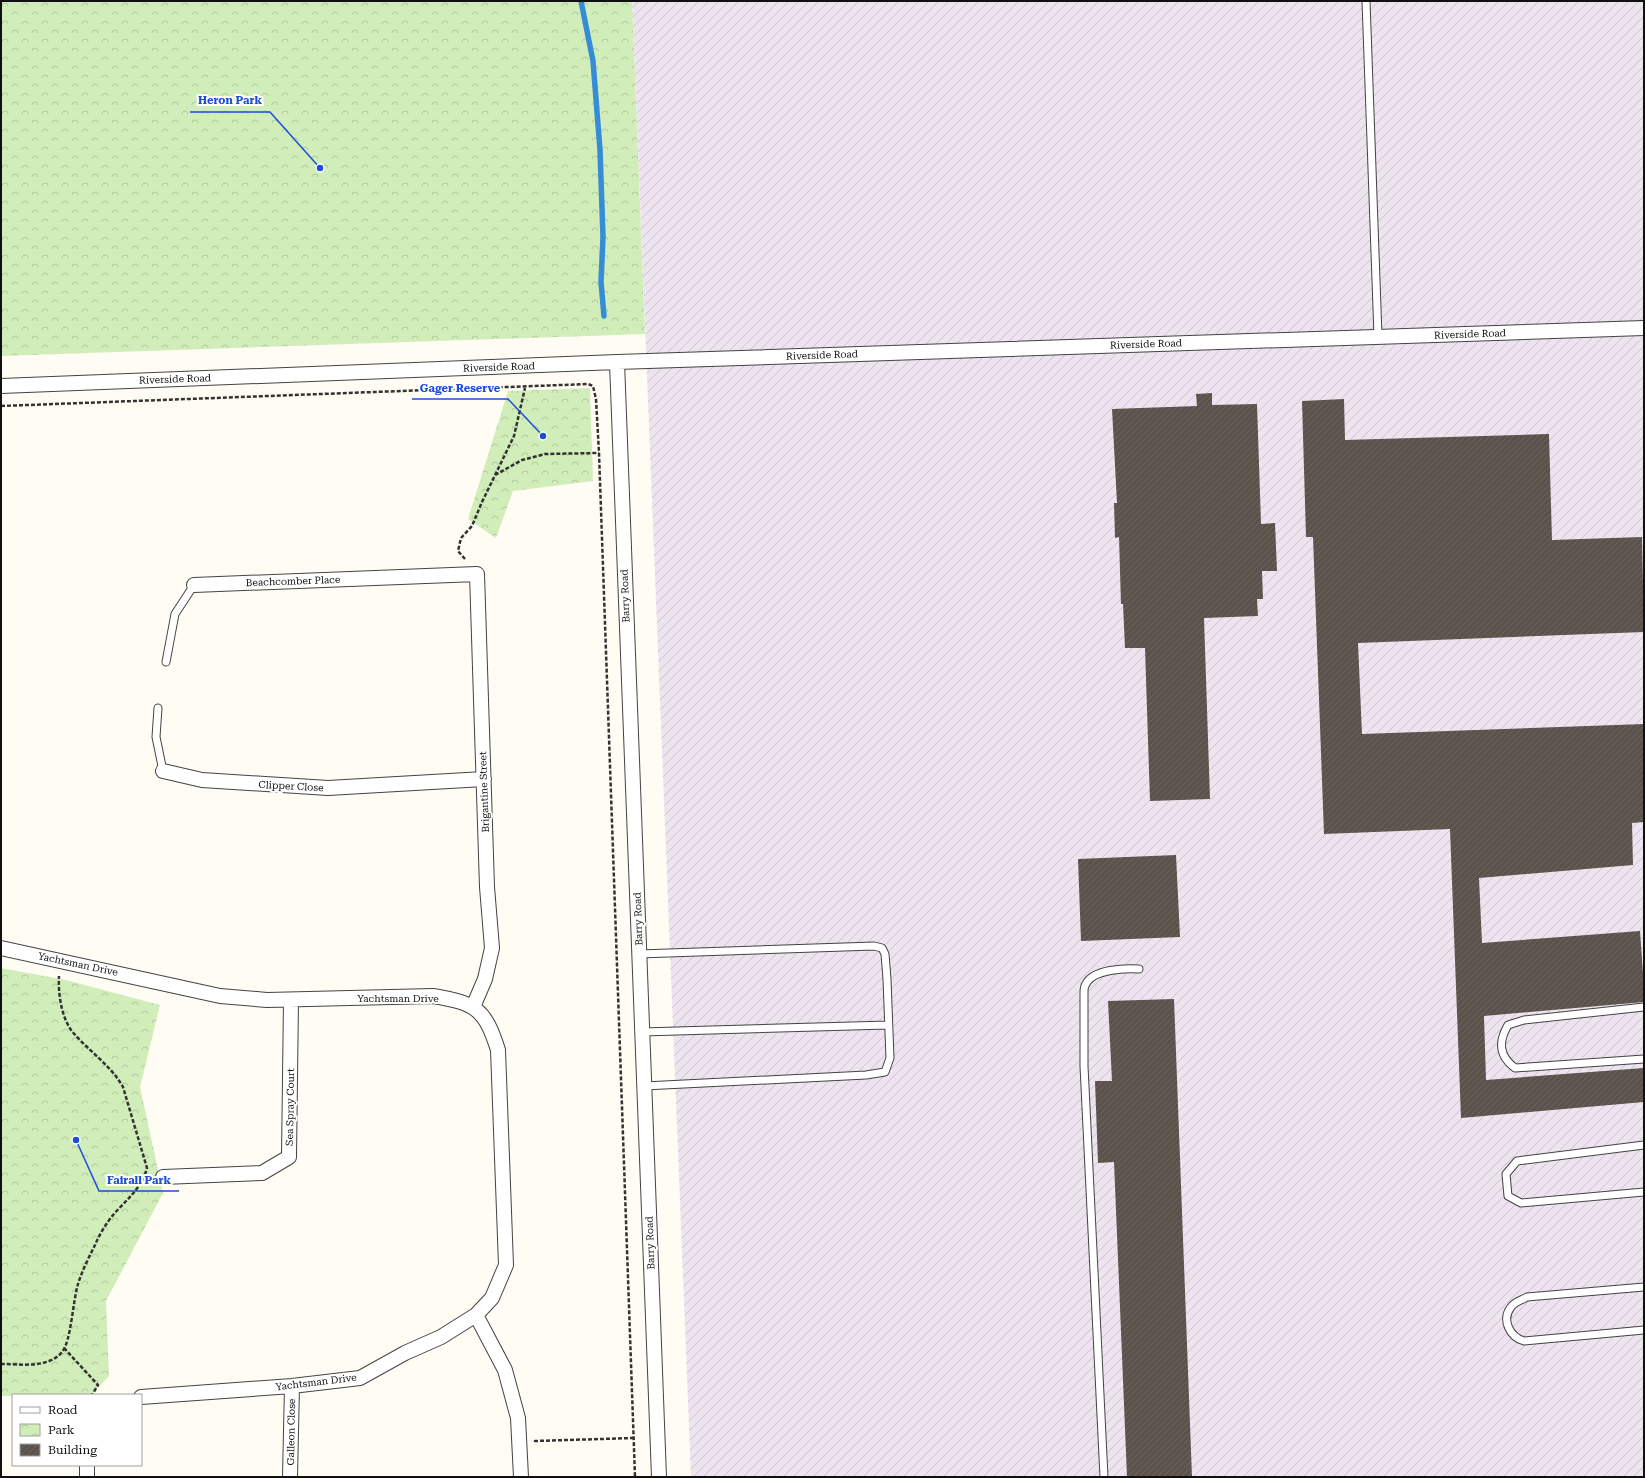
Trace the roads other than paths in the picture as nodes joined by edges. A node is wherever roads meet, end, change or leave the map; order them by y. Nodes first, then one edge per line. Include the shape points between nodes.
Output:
1 (1366, 1) edge
2 (1644, 328) edge
3 (1378, 336) junction
4 (617, 362) junction
5 (1, 386) edge
6 (477, 574) joint
7 (194, 585) joint
8 (166, 662) dead end
9 (158, 708) dead end
10 (163, 771) joint
11 (484, 779) junction
12 (1, 948) edge
13 (639, 954) junction
14 (1139, 969) dead end
15 (291, 1000) junction
16 (473, 1007) junction
17 (1644, 1007) edge
18 (888, 1025) junction
19 (642, 1032) junction
20 (1644, 1059) edge
21 (644, 1086) junction
22 (1644, 1145) edge
23 (163, 1177) dead end
24 (1644, 1192) edge
25 (1644, 1287) edge
26 (476, 1315) junction
27 (1644, 1330) edge
28 (292, 1386) junction
29 (142, 1397) edge
30 (87, 1466) edge
31 (88, 1477) edge
32 (290, 1477) edge
33 (521, 1477) edge
34 (659, 1477) edge
35 (1104, 1477) edge

1 - 3 lane
2 - 3 street, Riverside Road
3 - 4 street, Riverside Road
4 - 5 street, Riverside Road
4 - 13 street, Barry Road
6 - 7 street, Beachcomber Place
6 - 11 street, Brigantine Street
7 - 8 lane, Beachcomber Place via 175,614
9 - 10 lane, Clipper Close via 156,737
10 - 11 street, Clipper Close via 202,780 328,788
11 - 16 street, Brigantine Street via 487,887 492,948 485,979
12 - 15 street, Yachtsman Drive via 220,996
13 - 18 lane via 874,946 882,948 885,954
13 - 19 street, Barry Road
14 - 35 lane via 1124,968 1092,977 1086,983 1084,993 1084,1066
15 - 16 street, Yachtsman Drive via 433,996 454,999
15 - 23 street, Sea Spray Court via 289,1157 262,1173
16 - 26 street, Yachtsman Drive via 490,1026 498,1050 506,1265 492,1298
17 - 20 lane via 1524,1020 1508,1026 1502,1036 1502,1053 1507,1062 1515,1068
18 - 19 lane
18 - 21 lane via 890,1058 885,1072
19 - 21 street, Barry Road
21 - 34 street, Barry Road
22 - 24 lane via 1517,1161 1506,1174 1508,1196 1521,1203
25 - 27 lane via 1527,1297 1512,1305 1508,1313 1508,1327 1516,1338 1524,1341
26 - 28 street, Yachtsman Drive via 441,1337 360,1378
26 - 33 street via 505,1370 518,1418
28 - 29 street, Yachtsman Drive
28 - 32 street, Galleon Close
30 - 31 street

